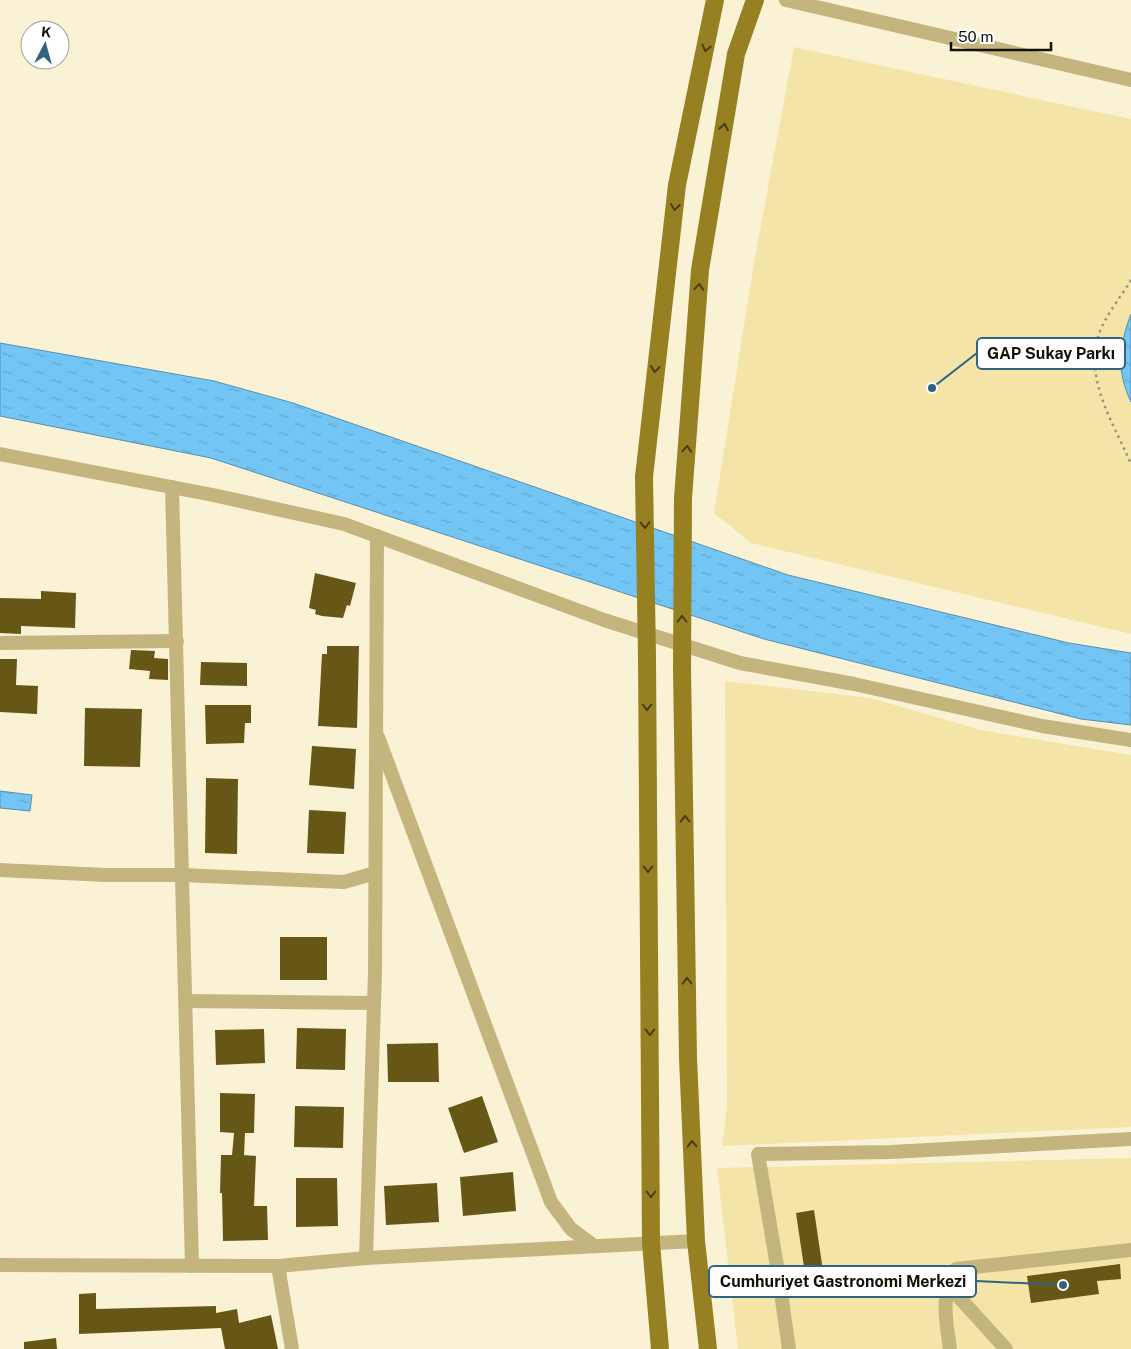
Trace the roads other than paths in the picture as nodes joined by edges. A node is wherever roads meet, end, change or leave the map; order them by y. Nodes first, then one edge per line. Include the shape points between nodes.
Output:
1 (715, 0) edge
2 (755, 0) edge
3 (786, 0) edge
4 (1131, 80) edge
5 (0, 454) edge
6 (172, 487) junction
7 (378, 536) junction
8 (177, 641) junction
9 (0, 643) edge
10 (376, 729) junction
11 (1131, 740) edge
12 (0, 870) edge
13 (375, 873) junction
14 (183, 875) junction
15 (186, 1001) junction
16 (374, 1003) junction
17 (1131, 1139) edge
18 (696, 1241) junction
19 (651, 1243) junction
20 (594, 1246) junction
21 (1131, 1250) edge
22 (366, 1258) junction
23 (0, 1265) edge
24 (192, 1266) junction
25 (278, 1266) junction
26 (778, 1272) junction
27 (700, 1284) junction
28 (947, 1284) junction
29 (292, 1349) edge
30 (660, 1349) edge
31 (708, 1349) edge
32 (789, 1349) edge
33 (950, 1349) edge
34 (1006, 1349) edge

1 -> 19 main road, bridge via 677,185 644,476
18 -> 2 main road, bridge via 688,1058 682,668 683,498 700,270 736,54
3 - 4 street
5 - 6 street
6 - 7 street via 344,524
6 - 8 street
7 - 10 street
7 - 11 street via 604,620 740,663 854,684 1042,726
8 - 9 street
8 - 14 street
10 - 13 street
10 - 20 street via 551,1202 571,1229
12 - 14 street via 106,876
13 - 14 street via 344,882
13 - 16 street
14 - 15 street
15 - 16 street
15 - 24 street
16 - 22 street
17 - 26 street via 891,1152 758,1154
18 - 19 street
18 - 27 main road
19 - 20 street
19 - 30 main road
20 - 22 street
21 - 28 street via 956,1269
22 - 25 street
23 - 24 street
24 - 25 street
25 - 29 street
26 - 27 street
26 - 32 street
27 - 31 main road
28 - 33 street via 945,1314
28 - 34 street

